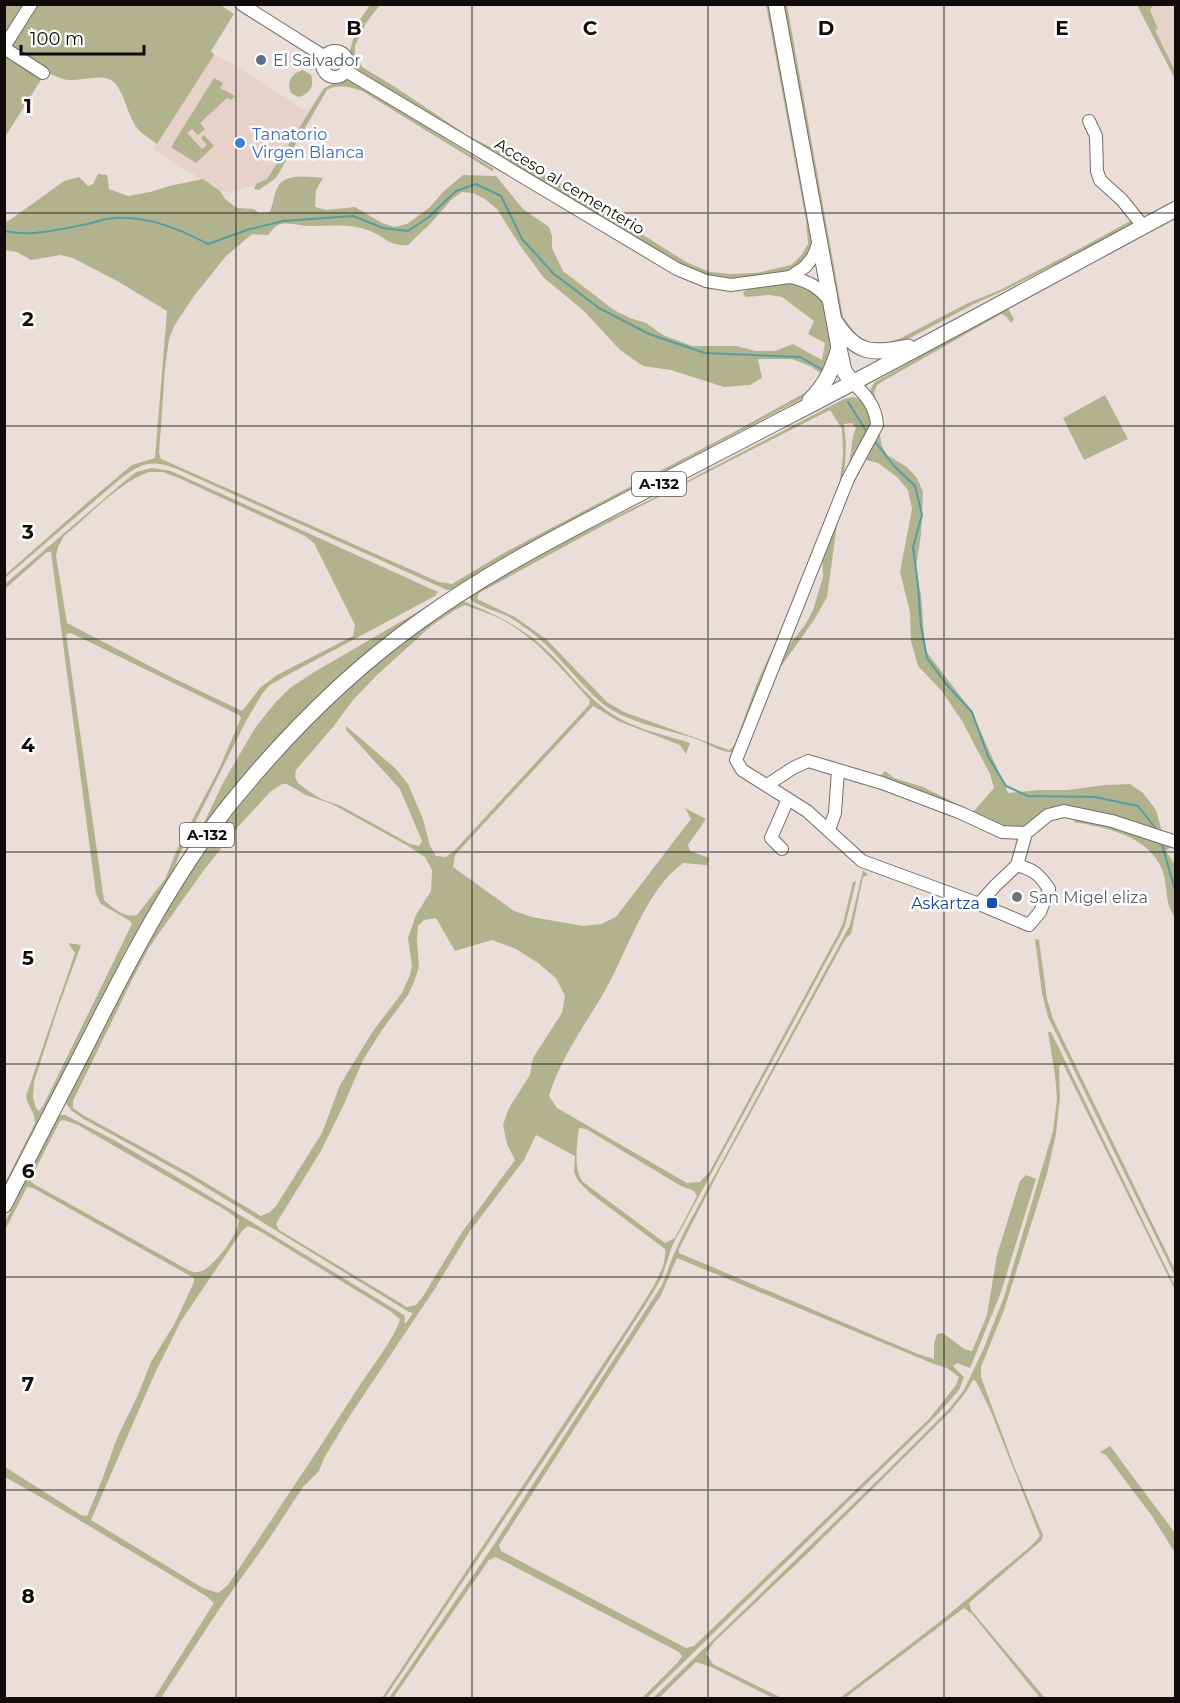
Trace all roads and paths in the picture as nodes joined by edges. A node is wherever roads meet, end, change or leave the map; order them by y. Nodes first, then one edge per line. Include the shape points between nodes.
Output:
1 (31, 4) edge
2 (241, 4) edge
3 (776, 4) edge
4 (4, 47) edge
5 (325, 57) junction
6 (346, 71) junction
7 (43, 73) dead end
8 (1089, 121) dead end
9 (1176, 209) edge
10 (1143, 226) junction
11 (819, 242) junction
12 (824, 270) junction
13 (797, 276) junction
14 (830, 302) junction
15 (833, 320) junction
16 (923, 344) junction
17 (863, 349) junction
18 (840, 356) junction
19 (852, 382) junction
20 (799, 411) junction
21 (838, 771) junction
22 (766, 785) junction
23 (789, 799) junction
24 (829, 830) junction
25 (1026, 833) junction
26 (1176, 842) edge
27 (782, 849) dead end
28 (1017, 865) junction
29 (979, 904) junction
30 (4, 1205) edge

1 - 4 street
2 - 5 street
3 - 11 main road
4 - 7 street
5 - 6 street via 336,51 344,55 348,62
5 - 6 street via 323,66 328,74 338,77
6 - 13 street, Acceso al cementerio via 676,269 706,281 731,285
8 - 10 street via 1096,136 1100,180
9 - 10 main road, A-132
10 - 16 main road, A-132
11 - 12 main road
11 - 13 street via 813,257
12 - 13 street, Acceso al cementerio via 817,275
12 - 14 main road
13 - 14 street via 814,285
14 - 15 main road
15 - 17 main road via 850,342
15 - 18 main road
16 - 17 main road via 891,350
16 - 19 main road, A-132
17 - 18 main road
18 - 19 main road
18 - 20 main road via 827,381
19 - 20 main road, A-132
19 - 22 street via 867,396 877,424 848,479 736,759 742,770
20 - 30 main road, A-132 via 485,578 382,649 299,726 226,809 168,893
21 - 22 street via 808,761
21 - 24 street via 835,813
21 - 25 street via 882,783 1002,832
22 - 23 street
23 - 24 street
23 - 27 street via 771,838
24 - 29 street via 862,861
25 - 26 street via 1048,815 1064,811 1112,821
25 - 28 street
28 - 29 street
28 - 29 street via 1033,870 1049,889 1040,912 1029,925

